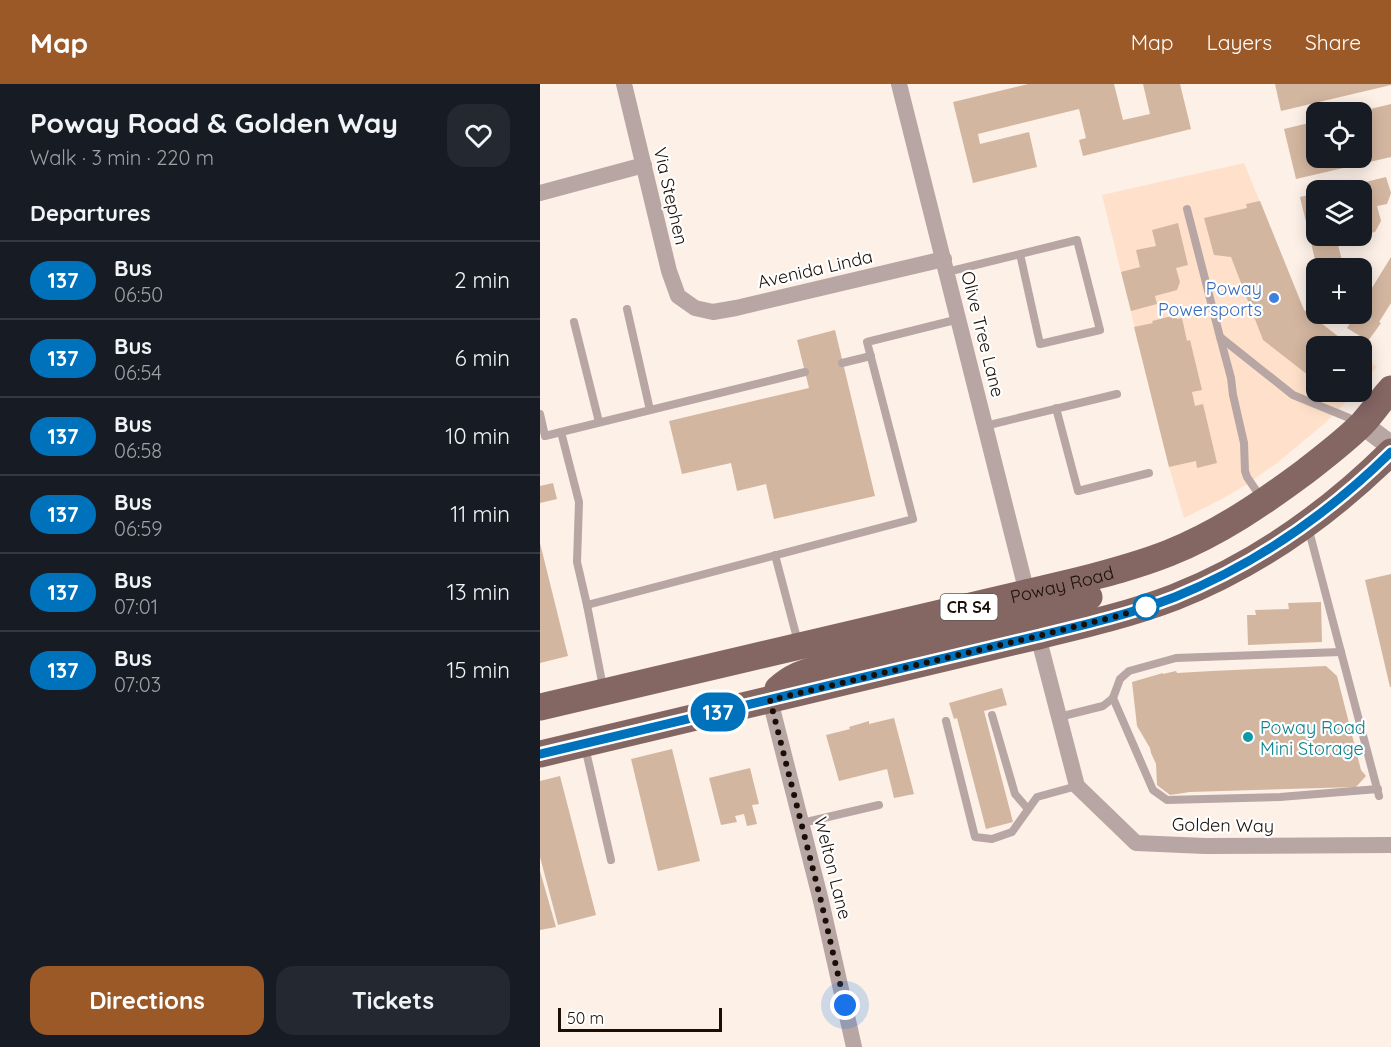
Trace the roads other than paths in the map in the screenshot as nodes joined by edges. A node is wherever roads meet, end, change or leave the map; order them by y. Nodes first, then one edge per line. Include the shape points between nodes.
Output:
1 (624, 84) edge
2 (899, 84) edge
3 (644, 165) junction
4 (540, 193) edge
5 (1187, 209) dead end
6 (1020, 254) junction
7 (946, 266) junction
8 (695, 308) joint
9 (627, 309) dead end
10 (959, 319) junction
11 (574, 322) dead end
12 (1220, 337) junction
13 (871, 356) junction
14 (842, 363) dead end
15 (805, 372) dead end
16 (1391, 389) edge
17 (1117, 393) dead end
18 (1056, 408) junction
19 (650, 410) junction
20 (540, 414) edge
21 (599, 422) junction
22 (1362, 423) junction
23 (985, 426) junction
24 (561, 432) junction
25 (1391, 446) edge
26 (1391, 452) edge
27 (1149, 473) dead end
28 (1254, 508) junction
29 (1307, 524) junction
30 (775, 555) junction
31 (1027, 593) junction
32 (587, 605) junction
33 (1038, 636) junction
34 (800, 646) junction
35 (1341, 652) junction
36 (604, 692) junction
37 (1113, 698) junction
38 (770, 700) junction
39 (540, 707) edge
40 (992, 715) dead end
41 (1059, 717) junction
42 (946, 721) dead end
43 (584, 743) junction
44 (540, 754) edge
45 (1077, 786) junction
46 (879, 805) dead end
47 (1028, 808) junction
48 (802, 823) junction
49 (1391, 845) edge
50 (611, 860) dead end
51 (854, 1047) edge

1 - 3 street, Via Stephen
2 - 7 street, Olive Tree Lane
3 - 4 street
3 - 8 street, Via Stephen via 675,288 678,296
5 - 12 lane
6 - 6 lane via 1077,240 1100,330 1040,344
6 - 7 lane
7 - 8 street, Avenida Linda via 713,312
7 - 10 street, Olive Tree Lane
9 - 19 lane
10 - 13 lane via 867,342
10 - 23 street, Olive Tree Lane
11 - 21 lane
12 - 22 lane via 1293,395
12 - 28 lane
13 - 14 lane
13 - 30 lane via 913,519
15 - 19 lane
16 - 22 main road, Poway Road / CR S4
17 - 18 lane
18 - 23 lane
18 - 27 lane via 1078,491
19 - 21 lane
20 - 24 lane via 545,436
21 - 24 lane
22 - 25 street
22 - 28 main road, Poway Road / CR S4
23 - 31 street, Olive Tree Lane
24 - 32 lane via 579,502 577,562
26 - 29 main road, CR S4
28 - 31 main road, Poway Road / CR S4 via 1169,553
28 - 33 main road via 1220,545 1203,555 1146,579 1044,611 1037,618
29 - 33 main road, CR S4 via 1247,562 1183,594 1118,616
29 - 35 lane
30 - 32 lane
30 - 34 lane
31 - 34 main road, Poway Road / CR S4
31 - 38 main road via 1028,603 1022,614 1011,621 799,674
32 - 36 lane
33 - 38 main road, CR S4
33 - 41 street
34 - 36 main road, Poway Road / CR S4
35 - 37 lane via 1176,658 1129,671 1120,679
35 - 37 lane via 1378,793 1167,800 1153,790
36 - 39 main road, Poway Road / CR S4
37 - 41 lane via 1103,706
38 - 43 main road, CR S4
38 - 48 street, Welton Lane
40 - 47 lane via 1015,794
41 - 45 street
42 - 47 lane via 975,837 992,839 1012,832
43 - 44 main road, CR S4
43 - 50 lane
45 - 47 lane via 1037,797
45 - 49 street, Golden Way via 1136,843
46 - 48 lane
48 - 51 street, Welton Lane

